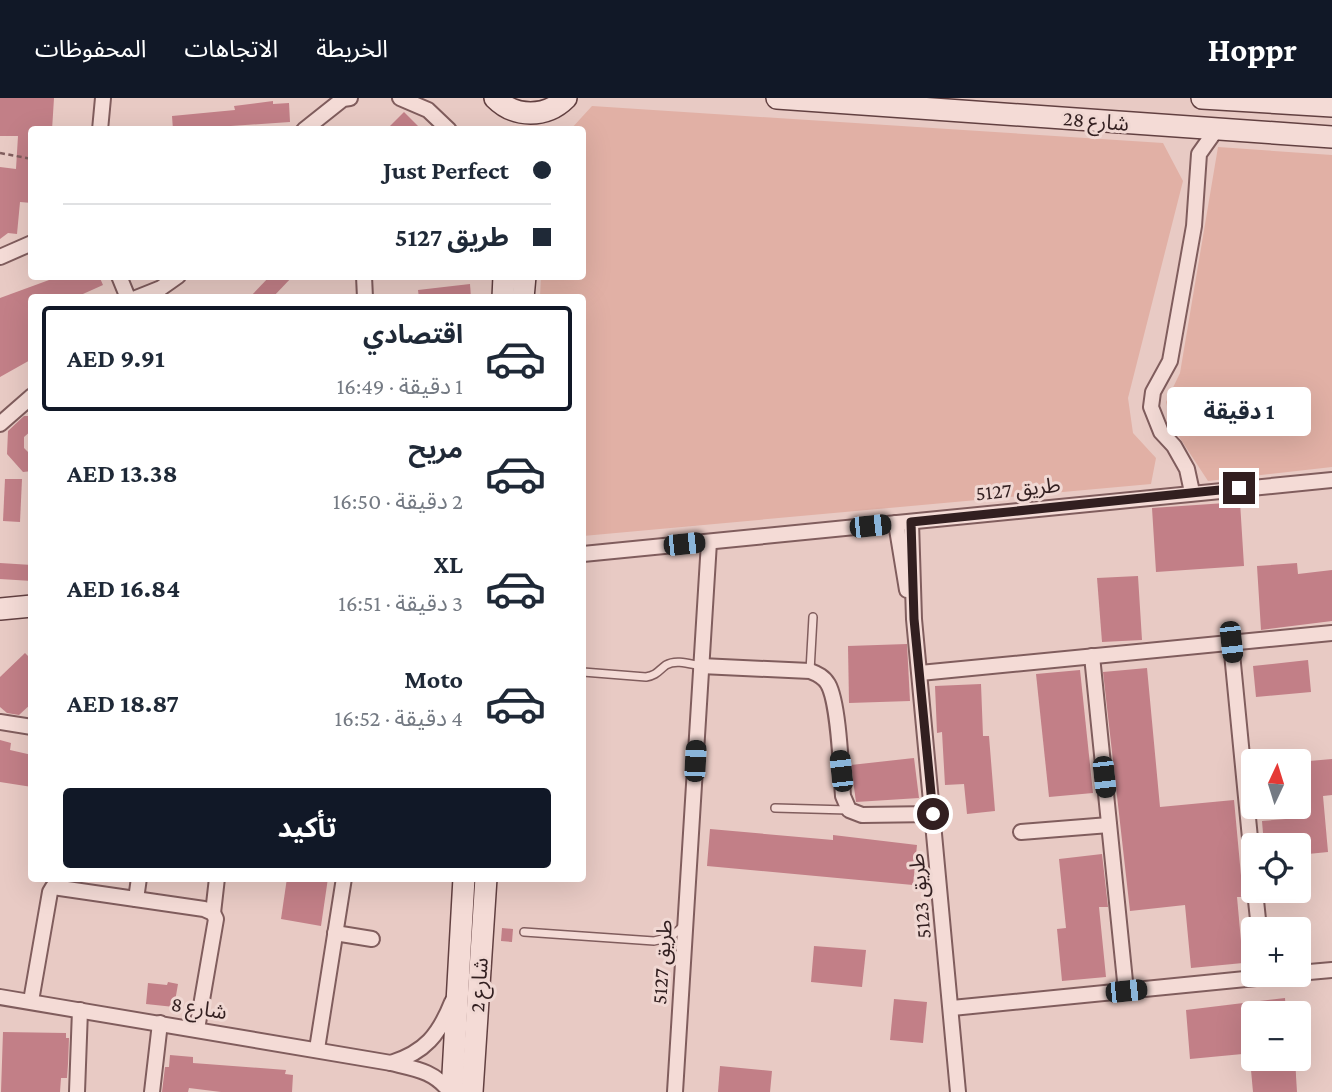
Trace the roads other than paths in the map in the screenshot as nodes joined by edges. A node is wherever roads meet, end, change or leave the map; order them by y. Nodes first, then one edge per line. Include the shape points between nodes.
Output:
1 (103, 98) edge
2 (351, 98) edge
3 (400, 98) edge
4 (777, 98) edge
5 (1202, 98) edge
6 (498, 101) edge
7 (560, 103) edge
8 (942, 103) edge
9 (1332, 106) edge
10 (100, 126) edge
11 (309, 126) edge
12 (445, 126) edge
13 (507, 126) edge
14 (543, 126) edge
15 (1182, 128) junction
16 (1216, 131) junction
17 (1332, 137) edge
18 (1199, 154) junction
19 (28, 245) edge
20 (0, 257) edge
21 (172, 280) edge
22 (146, 294) edge
23 (28, 400) edge
24 (0, 424) edge
25 (1332, 480) edge
26 (1192, 492) junction
27 (904, 522) junction
28 (709, 542) junction
29 (586, 554) edge
30 (28, 606) edge
31 (0, 609) edge
32 (813, 617) dead end
33 (1332, 633) edge
34 (1231, 642) junction
35 (1092, 656) junction
36 (701, 666) junction
37 (810, 671) junction
38 (586, 672) edge
39 (920, 673) junction
40 (0, 722) edge
41 (28, 724) edge
42 (775, 808) dead end
43 (849, 810) junction
44 (933, 814) junction
45 (1109, 825) junction
46 (1021, 832) dead end
47 (1250, 833) edge
48 (138, 882) edge
49 (217, 882) edge
50 (343, 882) edge
51 (464, 882) edge
52 (486, 882) edge
53 (54, 883) edge
54 (136, 899) junction
55 (213, 913) junction
56 (685, 923) junction
57 (524, 932) dead end
58 (335, 933) junction
59 (372, 939) dead end
60 (1332, 970) edge
61 (1311, 972) edge
62 (1241, 978) edge
63 (1126, 991) junction
64 (456, 995) junction
65 (0, 997) edge
66 (31, 1001) junction
67 (952, 1008) junction
68 (80, 1010) junction
69 (160, 1023) junction
70 (197, 1029) junction
71 (317, 1049) junction
72 (391, 1063) junction
73 (960, 1090) edge
74 (77, 1092) edge
75 (152, 1092) edge
76 (451, 1092) edge
77 (472, 1092) edge
78 (675, 1092) edge

1 - 10 street
2 - 11 street via 343,99
3 - 12 street via 428,110
4 - 8 main road, شارع 28
5 - 9 main road
6 - 7 main road via 527,114
6 - 13 main road
7 - 14 main road
8 - 15 main road, شارع 28
15 - 16 main road, شارع 28
15 - 18 street
16 - 17 main road, شارع 28
16 - 18 street
18 - 26 street via 1194,226 1170,360 1153,392 1151,407 1161,432 1187,469
19 - 20 street
21 - 22 street
23 - 24 street
25 - 26 street, طريق 5127
26 - 27 street, طريق 5127
27 - 28 street, طريق 5127
27 - 39 street, طريق 5123
28 - 29 street, طريق 5127
28 - 36 street, طريق 5127
30 - 31 main road
32 - 37 lane
33 - 34 street
34 - 35 street
34 - 47 street
35 - 39 street
35 - 45 street
36 - 37 street
36 - 38 lane via 675,662 656,676 646,677
36 - 56 street, طريق 5127
37 - 43 street via 826,681 833,697 843,796
39 - 44 street, طريق 5123
40 - 41 street
42 - 43 lane
43 - 44 street via 862,815
44 - 67 street, طريق 5123
45 - 46 street
45 - 63 street
48 - 54 street
49 - 55 street
50 - 58 street
51 - 64 main road, شارع 2
52 - 77 main road, شارع 2
53 - 54 street
53 - 66 street
54 - 55 street
55 - 70 street via 216,926
56 - 57 lane via 671,937 654,941
56 - 78 street, طريق 5127
58 - 59 street
58 - 71 street
60 - 61 street
62 - 63 street
63 - 67 street
64 - 72 street via 430,1044
64 - 76 main road, شارع 2
65 - 66 street, شارع 8
66 - 68 street, شارع 8
67 - 73 street, طريق 5123
68 - 69 street, شارع 8
68 - 74 street
69 - 70 street, شارع 8
69 - 75 street
70 - 71 street, شارع 8
71 - 72 street, شارع 8
72 - 76 street, شارع 8 via 437,1076

